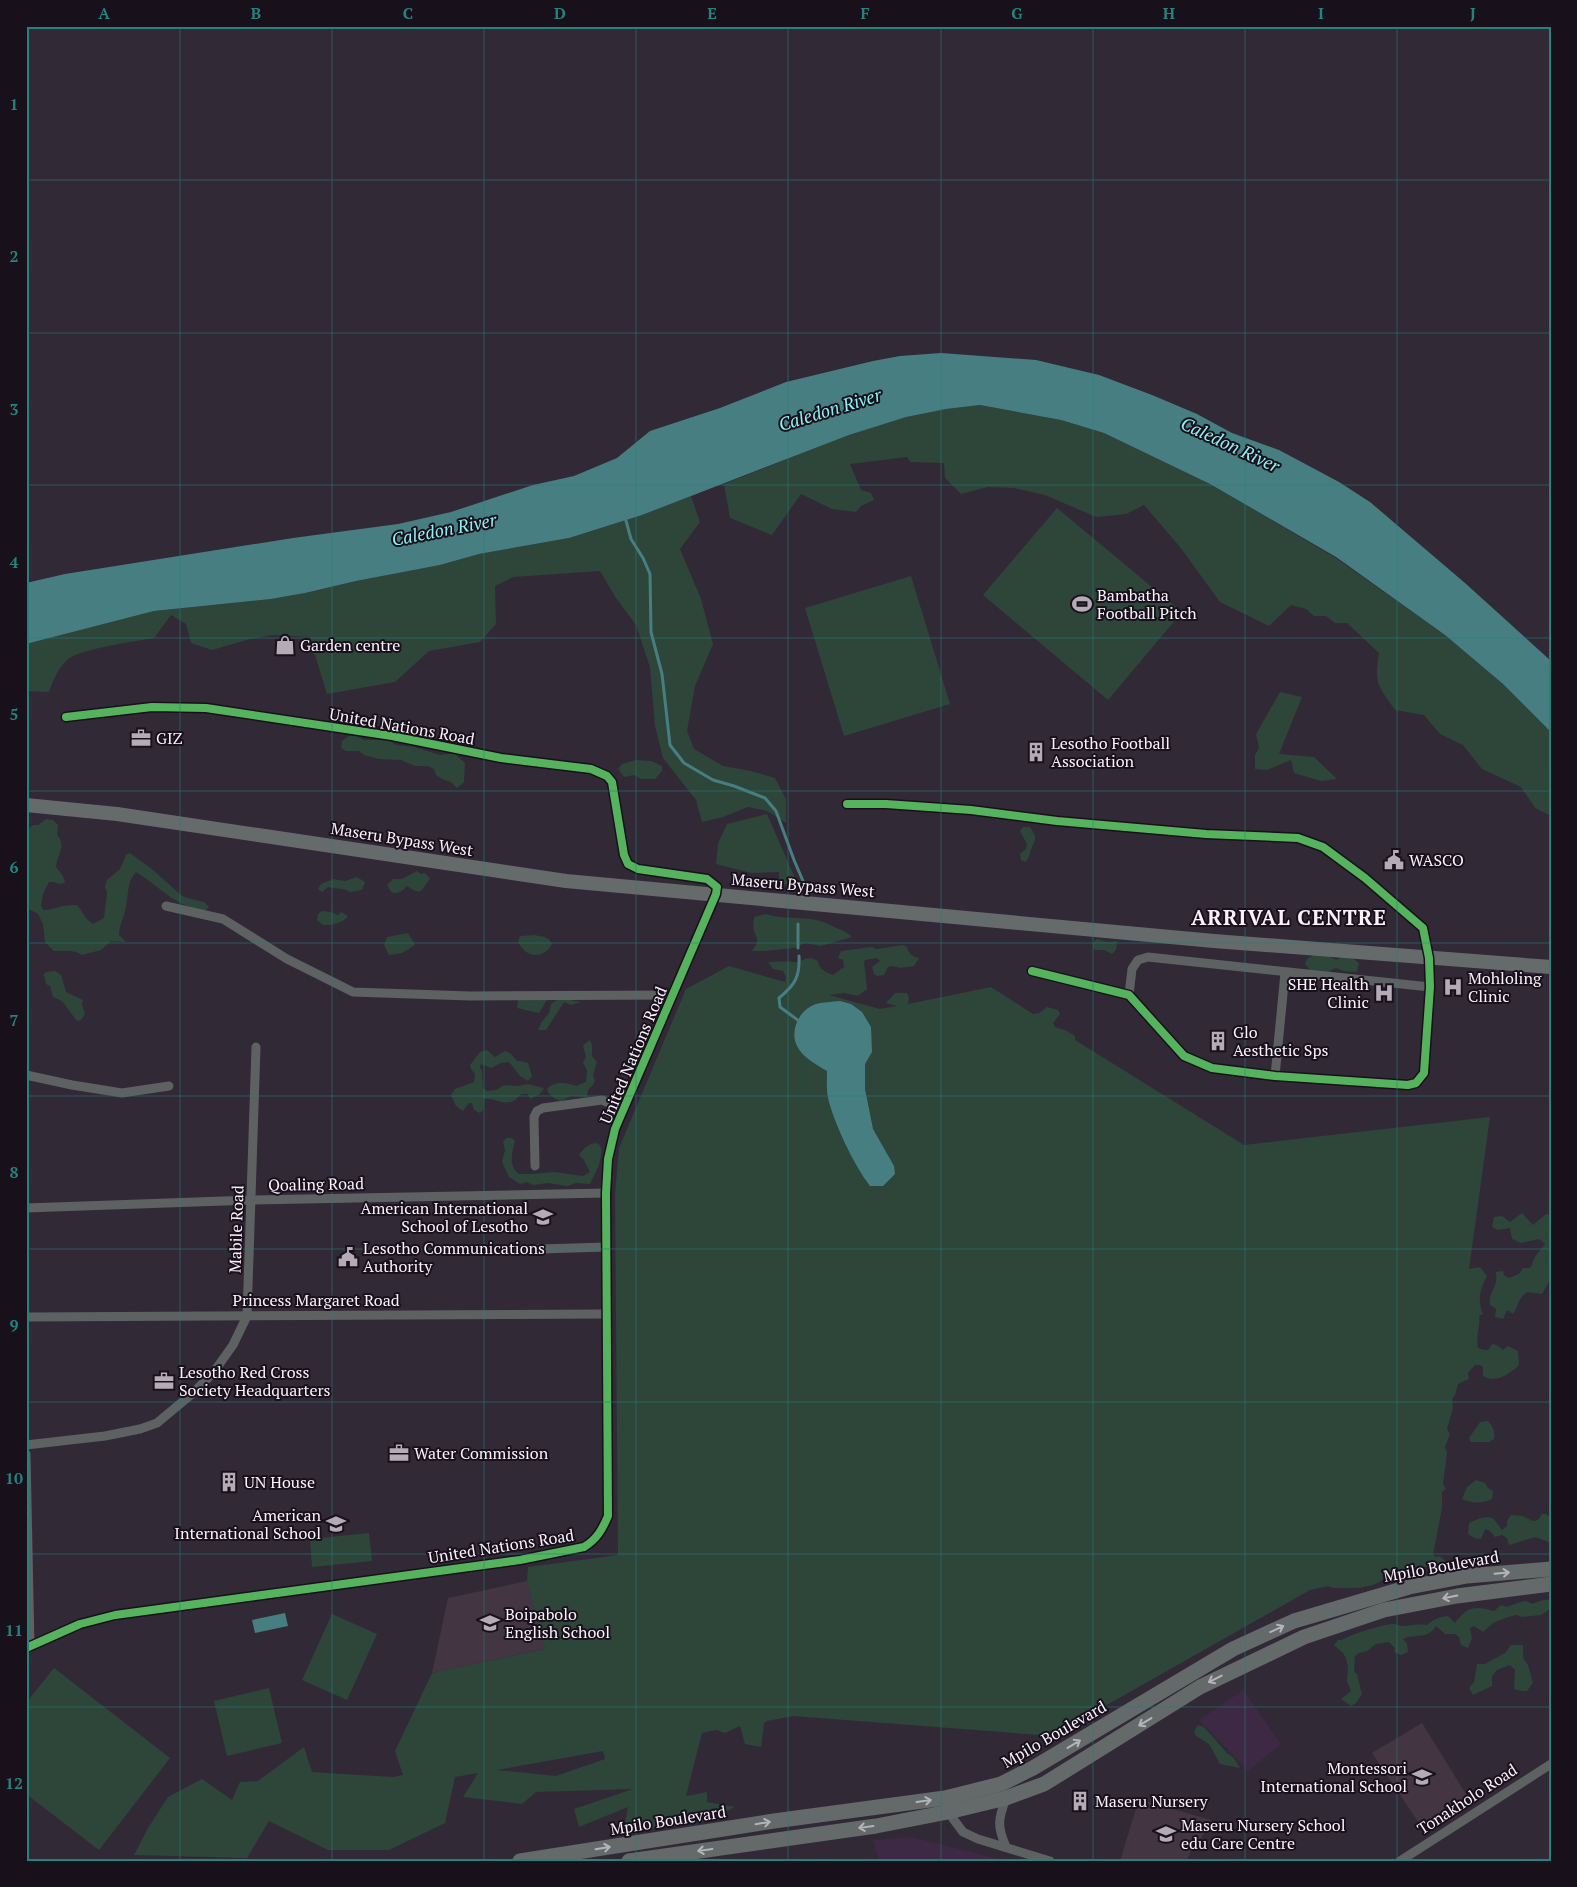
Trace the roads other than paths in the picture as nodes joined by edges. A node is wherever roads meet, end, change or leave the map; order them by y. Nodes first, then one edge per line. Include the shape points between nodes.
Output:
1 (66, 717) dead end
2 (846, 804) dead end
3 (26, 805) edge
4 (716, 894) junction
5 (166, 906) dead end
6 (1428, 958) junction
7 (1551, 967) edge
8 (1032, 971) dead end
9 (1285, 973) junction
10 (1430, 987) junction
11 (673, 995) junction
12 (1129, 995) junction
13 (256, 1047) dead end
14 (26, 1075) edge
15 (1275, 1076) junction
16 (169, 1086) dead end
17 (624, 1109) junction
18 (535, 1166) dead end
19 (606, 1193) junction
20 (252, 1200) junction
21 (26, 1208) edge
22 (606, 1247) junction
23 (506, 1250) dead end
24 (607, 1314) junction
25 (247, 1316) junction
26 (26, 1317) edge
27 (26, 1445) edge
28 (26, 1454) edge
29 (1551, 1569) edge
30 (1551, 1584) edge
31 (28, 1647) edge
32 (1551, 1764) edge
33 (1006, 1798) junction
34 (947, 1805) junction
35 (1006, 1848) junction
36 (520, 1861) edge
37 (629, 1861) edge
38 (1050, 1861) edge
39 (1400, 1861) edge

1 - 4 street, United Nations Road via 152,707 206,708 392,736 501,758 591,769 608,776 612,782 619,831 628,864 638,869 707,878 717,887
2 - 6 street via 970,810 1057,822 1298,838 1330,852 1424,928
3 - 4 main road, Maseru Bypass West via 117,814 566,881
4 - 6 main road, Maseru Bypass West
4 - 11 street, United Nations Road
5 - 11 street via 223,919 287,959 353,992 470,996
6 - 7 main road, Maseru Bypass West
6 - 10 street
8 - 12 street
9 - 10 street
9 - 12 street via 1148,958 1138,960 1132,969
9 - 15 street
10 - 15 street via 1424,1073 1416,1083
11 - 17 street, United Nations Road
12 - 15 street via 1184,1056 1212,1068
13 - 20 street, Mabile Road
14 - 16 street via 122,1093
17 - 18 street via 602,1100 537,1111 534,1117
17 - 19 street, United Nations Road via 608,1159
19 - 20 street, Qoaling Road
19 - 22 street, United Nations Road
20 - 21 street, Qoaling Road
20 - 25 street, Mabile Road
22 - 23 street
22 - 24 street, United Nations Road
24 - 25 street, Princess Margaret Road
24 - 31 street, United Nations Road via 608,1516 601,1532 584,1547 512,1561 115,1615 80,1624
25 - 26 street, Princess Margaret Road
25 - 27 street, Mabile Road via 233,1345 213,1373 157,1424 105,1436
28 - 31 street
34 -> 29 highway, Mpilo Boulevard via 1033,1768 1233,1649 1294,1621 1409,1586 1467,1576
30 -> 33 highway, Mpilo Boulevard via 1457,1596 1384,1610 1304,1637 1200,1687 1044,1784
32 - 39 street, Tonakholo Road
33 - 34 highway, Mpilo Boulevard
33 - 35 street via 998,1820
34 - 35 street via 963,1832
36 -> 34 highway, Mpilo Boulevard via 774,1821
34 -> 37 highway, Mpilo Boulevard via 876,1826
35 - 38 street

